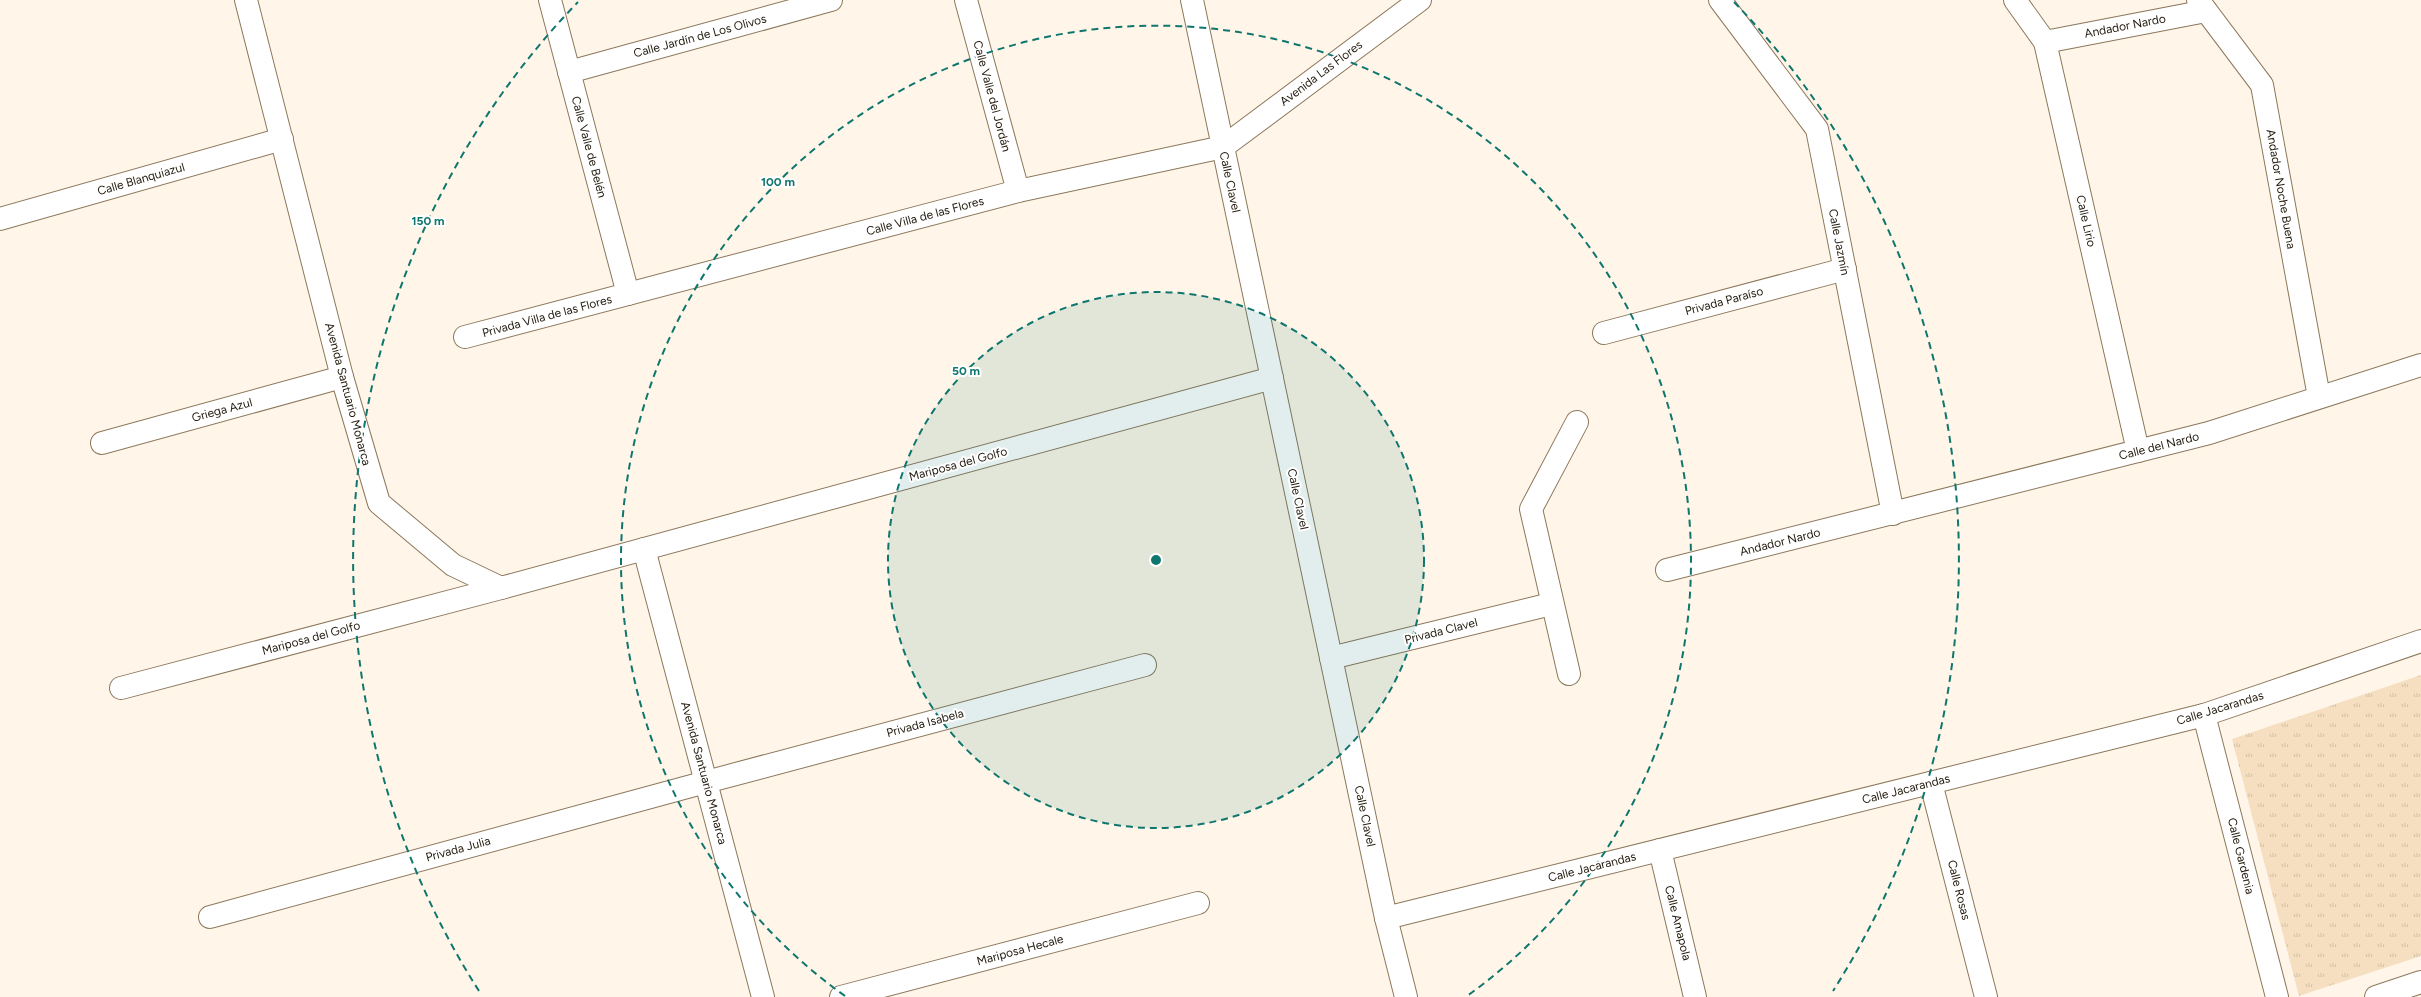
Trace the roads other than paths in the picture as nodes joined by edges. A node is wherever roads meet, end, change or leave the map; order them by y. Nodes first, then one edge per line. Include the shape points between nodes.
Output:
1 (246, 0) edge
2 (550, 0) edge
3 (832, 0) edge
4 (966, 0) edge
5 (1192, 0) edge
6 (1420, 0) edge
7 (1720, 0) edge
8 (2015, 0) edge
9 (2202, 5) edge
10 (2045, 42) junction
11 (569, 72) junction
12 (282, 139) junction
13 (1223, 147) junction
14 (1018, 191) junction
15 (0, 219) edge
16 (1845, 269) junction
17 (628, 294) junction
18 (1604, 333) dead end
19 (465, 337) dead end
20 (2421, 364) edge
21 (342, 377) junction
22 (1272, 378) junction
23 (2319, 397) junction
24 (1577, 422) dead end
25 (102, 443) dead end
26 (2138, 451) junction
27 (1893, 514) junction
28 (644, 549) junction
29 (1667, 570) dead end
30 (501, 588) junction
31 (1551, 604) junction
32 (2421, 641) edge
33 (1331, 658) junction
34 (1145, 665) dead end
35 (1569, 674) dead end
36 (121, 688) dead end
37 (2204, 715) junction
38 (706, 782) junction
39 (1931, 783) junction
40 (1660, 850) junction
41 (1198, 903) dead end
42 (210, 917) dead end
43 (1386, 918) junction
44 (2421, 982) edge
45 (763, 997) edge
46 (842, 997) edge
47 (1406, 997) edge
48 (1695, 997) edge
49 (1986, 997) edge
50 (2277, 997) edge
51 (2376, 997) edge

1 - 12 street, Avenida Santuario Monarca
2 - 11 street, Calle Valle de Belén
3 - 11 street, Calle Jardín de Los Olivos
4 - 14 street, Calle Valle del Jordán
5 - 13 street, Calle Clavel
6 - 13 street, Avenida Las Flores
7 - 16 street, Calle Jazmín via 1817,129
8 - 10 street, Calle Lirio
9 - 10 street, Andador Nardo
9 - 23 street, Andador Noche Buena via 2262,86
10 - 26 street, Calle Lirio
11 - 17 street, Calle Valle de Belén
12 - 15 street, Calle Blanquiazul
12 - 21 street, Avenida Santuario Monarca
13 - 14 street, Calle Villa de las Flores
13 - 22 street, Calle Clavel
14 - 17 street, Calle Villa de las Flores
16 - 18 street, Privada Paraíso
16 - 27 street, Calle Jazmín
17 - 19 street, Privada Villa de las Flores
20 - 23 street, Calle del Nardo
21 - 25 street, Griega Azul
21 - 30 street, Avenida Santuario Monarca via 379,503 453,565
22 - 28 street, Mariposa del Golfo
22 - 33 street, Calle Clavel
23 - 26 street, Calle del Nardo via 2208,433
24 - 31 street via 1531,509
26 - 27 street, Calle del Nardo
27 - 29 street, Andador Nardo
28 - 30 street, Mariposa del Golfo
28 - 38 street, Avenida Santuario Monarca
30 - 36 street, Mariposa del Golfo
31 - 33 street, Privada Clavel
31 - 35 street
32 - 37 street, Calle Jacarandas
33 - 43 street, Calle Clavel
34 - 38 street, Privada Isabela
37 - 39 street, Calle Jacarandas
37 - 50 street, Calle Gardenia
38 - 42 street, Privada Julia
38 - 45 street, Avenida Santuario Monarca
39 - 40 street, Calle Jacarandas
39 - 49 street, Calle Rosas
40 - 43 street, Calle Jacarandas
40 - 48 street, Calle Amapola
41 - 46 street, Mariposa Hecale
43 - 47 street, Calle Clavel
44 - 51 street

